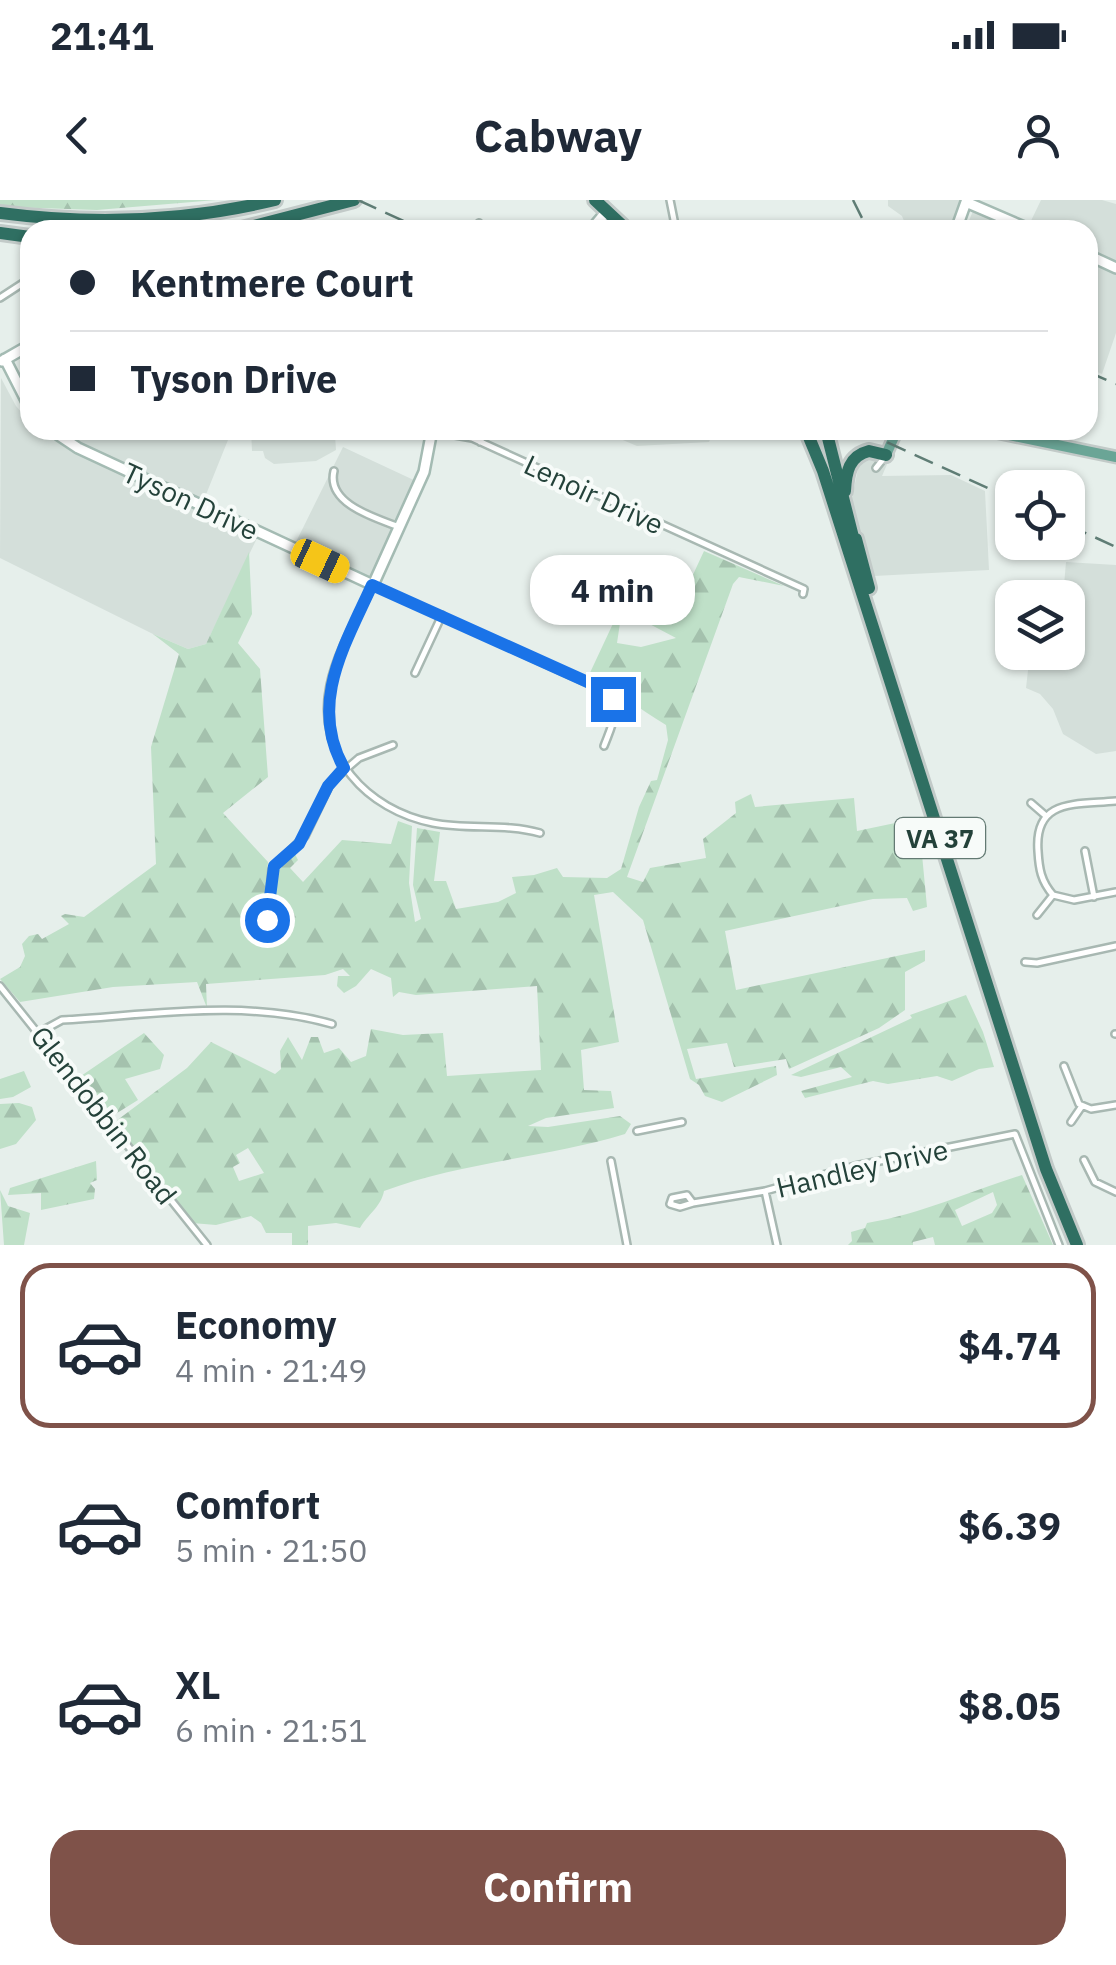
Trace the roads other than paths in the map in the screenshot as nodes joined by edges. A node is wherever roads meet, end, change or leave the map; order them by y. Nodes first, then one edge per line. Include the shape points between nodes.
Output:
1 (275, 200) edge
2 (582, 200) edge
3 (595, 200) edge
4 (966, 201) edge
5 (347, 202) edge
6 (606, 211) junction
7 (0, 213) edge
8 (277, 220) edge
9 (598, 220) edge
10 (610, 220) edge
11 (616, 220) edge
12 (1009, 220) edge
13 (2, 357) edge
14 (20, 390) edge
15 (66, 440) edge
16 (430, 440) edge
17 (475, 440) edge
18 (810, 440) edge
19 (828, 440) edge
20 (893, 440) edge
21 (1033, 440) edge
22 (480, 442) joint
23 (886, 455) junction
24 (1116, 457) edge
25 (876, 468) dead end
26 (334, 471) dead end
27 (399, 527) junction
28 (372, 585) junction
29 (803, 594) dead end
30 (871, 595) junction
31 (442, 614) junction
32 (415, 673) dead end
33 (393, 745) dead end
34 (604, 746) dead end
35 (344, 768) junction
36 (1116, 801) edge
37 (1031, 803) dead end
38 (1046, 816) junction
39 (540, 833) dead end
40 (1085, 851) dead end
41 (1116, 892) edge
42 (1053, 895) junction
43 (1094, 896) junction
44 (1037, 915) dead end
45 (267, 920) dead end
46 (1116, 946) edge
47 (1026, 962) dead end
48 (0, 986) edge
49 (332, 1024) dead end
50 (38, 1033) junction
51 (1064, 1066) dead end
52 (1116, 1105) edge
53 (1082, 1106) junction
54 (682, 1122) dead end
55 (1071, 1122) dead end
56 (637, 1132) dead end
57 (1084, 1160) dead end
58 (611, 1162) dead end
59 (765, 1191) junction
60 (1116, 1192) edge
61 (693, 1202) dead end
62 (207, 1245) edge
63 (627, 1245) edge
64 (776, 1245) edge
65 (1059, 1245) edge
66 (1077, 1245) edge
67 (1086, 1245) edge

1 - 7 highway via 139,220
2 - 6 highway
3 - 6 highway
4 - 12 street
5 - 8 highway
6 - 9 street
6 - 10 highway
6 - 11 highway
13 - 14 street
15 - 28 street, Tyson Drive
16 - 27 street via 424,472
17 - 22 street, Lenoir Drive
18 - 66 highway, VA 37 via 1046,1169
19 - 30 highway, VA 37
20 - 23 main road
21 - 24 main road
22 - 29 street, Lenoir Drive
23 - 25 street
23 - 30 highway via 857,455 846,482
26 - 27 street via 334,485 349,506
27 - 28 street
28 - 31 street, Tyson Drive
28 - 35 street via 328,694 328,724
30 - 67 highway, VA 37 via 1042,1132
31 - 32 street
31 - 34 street, Tyson Drive via 609,694 616,712
33 - 35 street
35 - 39 street via 375,800 413,818
35 - 45 street via 299,844 274,866
36 - 38 street via 1064,806
37 - 38 street
38 - 42 street via 1037,833 1039,870
40 - 43 street
41 - 43 street
42 - 43 street
42 - 44 street
46 - 47 street
48 - 50 street, Glendobbin Road
49 - 50 street via 233,1010 62,1020
50 - 62 street, Glendobbin Road
51 - 53 street
52 - 53 street
53 - 55 street
54 - 56 street
57 - 60 street via 1095,1182
58 - 63 street
59 - 61 street, Handley Drive
59 - 64 street
59 - 65 street, Handley Drive via 1015,1134

